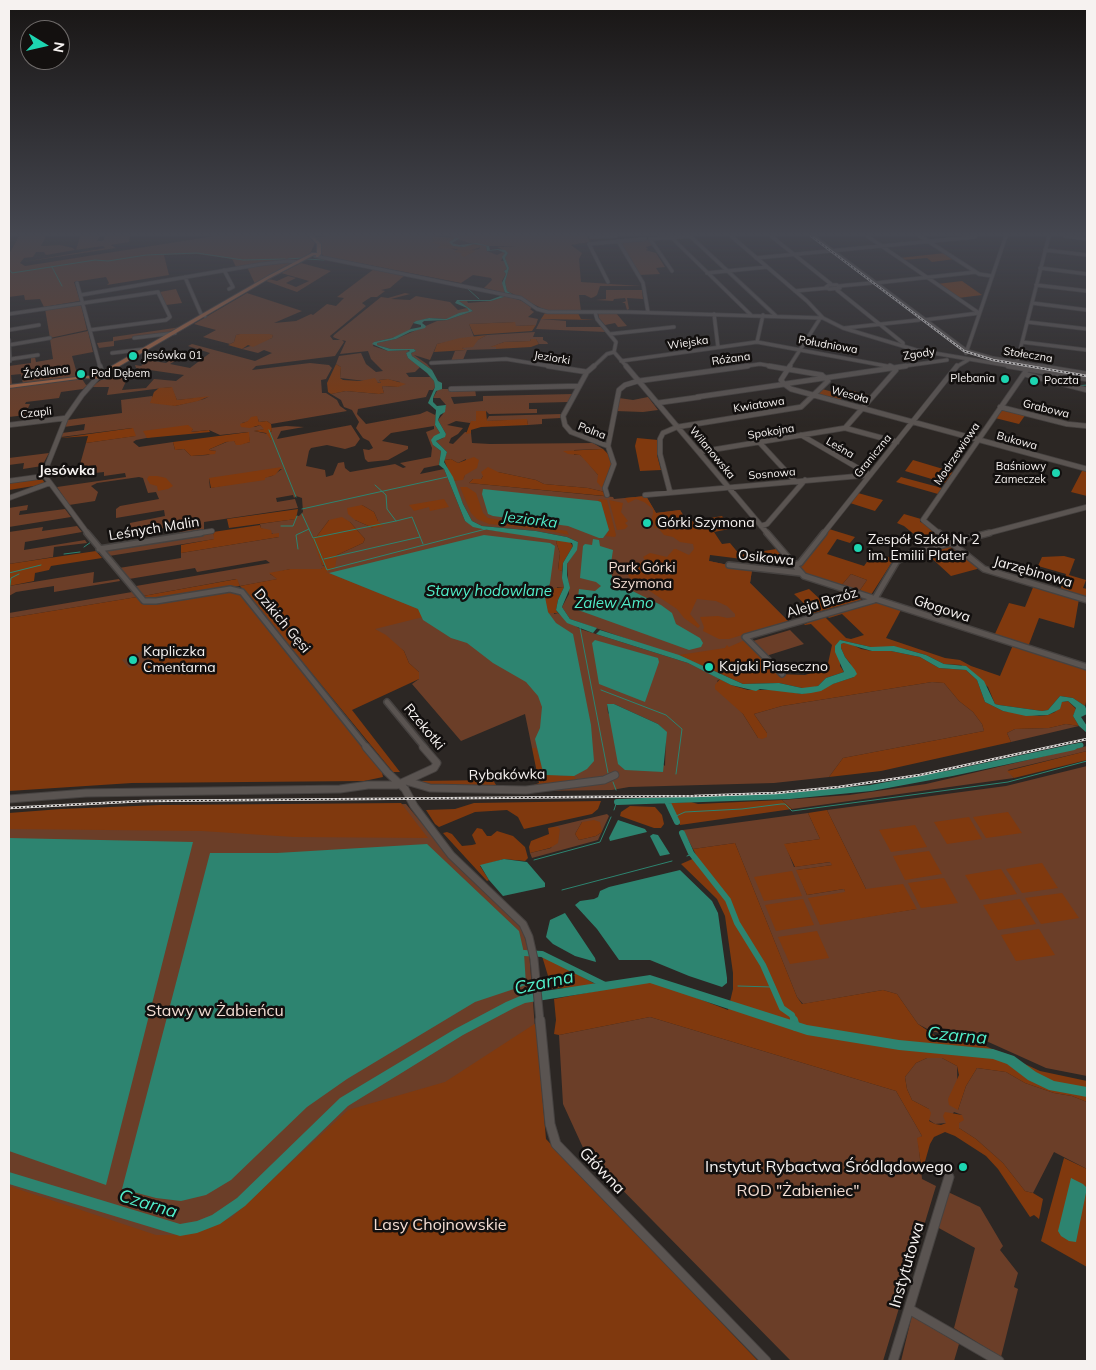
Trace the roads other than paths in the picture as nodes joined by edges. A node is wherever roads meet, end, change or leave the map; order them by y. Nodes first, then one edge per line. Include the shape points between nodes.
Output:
1 (82, 300) edge
2 (104, 300) edge
3 (162, 300) edge
4 (196, 300) edge
5 (233, 300) edge
6 (522, 300) edge
7 (646, 300) edge
8 (735, 300) edge
9 (759, 300) edge
10 (804, 300) edge
11 (852, 300) edge
12 (893, 300) edge
13 (898, 300) edge
14 (959, 300) edge
15 (984, 300) edge
16 (1033, 300) edge
17 (83, 303) junction
18 (1032, 303) junction
19 (1087, 310) edge
20 (595, 312) junction
21 (648, 312) junction
22 (9, 314) edge
23 (714, 314) junction
24 (979, 314) junction
25 (751, 315) junction
26 (205, 316) junction
27 (763, 316) junction
28 (776, 316) junction
29 (821, 318) junction
30 (919, 320) junction
31 (924, 320) junction
32 (1027, 322) junction
33 (879, 324) junction
34 (38, 326) dead end
35 (674, 327) dead end
36 (843, 328) junction
37 (1087, 329) edge
38 (9, 330) edge
39 (90, 330) junction
40 (175, 333) junction
41 (610, 334) junction
42 (50, 338) dead end
43 (134, 338) dead end
44 (9, 340) edge
45 (757, 342) junction
46 (1022, 342) junction
47 (9, 345) edge
48 (902, 346) junction
49 (718, 347) junction
50 (146, 349) junction
51 (800, 349) junction
52 (1087, 350) edge
53 (614, 352) junction
54 (112, 353) dead end
55 (38, 355) dead end
56 (966, 357) junction
57 (621, 361) junction
58 (1017, 362) junction
59 (431, 363) dead end
60 (894, 368) junction
61 (1028, 368) junction
62 (788, 369) junction
63 (587, 372) junction
64 (1024, 374) junction
65 (1087, 374) edge
66 (102, 375) junction
67 (822, 378) junction
68 (1087, 379) edge
69 (638, 381) junction
70 (784, 384) junction
71 (579, 386) junction
72 (9, 387) edge
73 (451, 389) dead end
74 (1087, 390) edge
75 (814, 395) junction
76 (657, 403) junction
77 (1000, 406) junction
78 (863, 408) junction
79 (66, 418) junction
80 (913, 421) junction
81 (9, 425) edge
82 (1087, 426) edge
83 (677, 427) junction
84 (845, 428) junction
85 (801, 436) junction
86 (978, 439) junction
87 (759, 442) junction
88 (897, 442) junction
89 (608, 446) junction
90 (698, 452) junction
91 (1087, 469) edge
92 (870, 475) junction
93 (45, 476) junction
94 (805, 480) junction
95 (9, 481) edge
96 (795, 481) junction
97 (50, 483) junction
98 (728, 487) junction
99 (670, 492) junction
100 (607, 495) dead end
101 (645, 495) dead end
102 (9, 498) edge
103 (1087, 507) edge
104 (761, 526) junction
105 (212, 531) dead end
106 (952, 543) junction
107 (99, 549) junction
108 (795, 565) junction
109 (729, 566) dead end
110 (800, 573) junction
111 (874, 600) junction
112 (1087, 600) edge
113 (1087, 667) edge
114 (782, 674) dead end
115 (387, 702) dead end
116 (615, 775) dead end
117 (403, 782) junction
118 (9, 799) edge
119 (532, 947) joint
120 (949, 1177) dead end
121 (910, 1308) junction
122 (766, 1361) edge
123 (893, 1361) edge
124 (999, 1361) edge

1 - 17 street
2 - 17 street
3 - 39 street via 170,318 166,320
4 - 26 street
5 - 26 main road
6 - 20 street via 545,312
7 - 21 street
8 - 25 street
9 - 28 street
10 - 29 street
11 - 33 street
12 - 30 street
13 - 31 street
14 - 24 street
15 - 24 street
16 - 18 street
17 - 22 street
17 - 39 street
18 - 19 street
18 - 32 street
20 - 21 street
20 - 41 street
21 - 23 street
23 - 25 street
23 - 49 street
24 - 31 street
24 - 56 street
25 - 27 street
26 - 40 main road
27 - 28 street
27 - 45 street
28 - 29 street
29 - 36 street
29 - 51 street
30 - 33 street
30 - 56 street
31 - 56 street
32 - 37 street
32 - 46 street
33 - 36 street
33 - 48 street
34 - 38 street
35 - 41 street
36 - 48 street
39 - 66 street
40 - 43 street
40 - 50 main road
41 - 53 street via 616,344
42 - 47 street
44 - 47 street
45 - 49 street, Wiejska
45 - 51 street, Południowa
46 - 52 street
46 - 58 street
47 - 55 street via 11,360
48 - 56 street
49 - 57 street, Wiejska
50 - 54 street
50 - 66 main road
51 - 60 street, Południowa
51 - 62 street
53 - 57 street, Wilanowska
53 - 63 street, Jeziorki via 607,354
56 - 58 street, Stołeczna
56 - 60 street, Zgody
56 - 61 street
56 - 80 street, Graniczna
57 - 69 street, Wilanowska
58 - 65 street, Stołeczna
59 - 63 street, Jeziorki via 506,359
60 - 67 street, Zgody
60 - 78 street via 896,370
61 - 64 street, Modrzewiowa
61 - 68 street
62 - 67 street, Różana
62 - 69 street, Różana via 758,364
62 - 70 street via 781,380
63 - 71 street, Polna
64 - 74 street
64 - 77 street, Modrzewiowa
66 - 72 main road, Źródlana
66 - 79 street
67 - 70 street, Zgody
67 - 75 street, Kwiatowa
69 - 76 street, Wilanowska
69 - 89 street via 619,390
70 - 75 street, Wesoła via 790,389
70 - 76 street, Zgody
71 - 73 street
71 - 89 street, Polna via 564,414 565,425 580,437
75 - 78 street, Wesoła
75 - 83 street, Kwiatowa via 801,408
76 - 83 street, Wilanowska
77 - 82 street, Grabowa
77 - 86 street, Modrzewiowa
78 - 80 street, Wesoła
78 - 84 street
79 - 81 street, Czapli
79 - 93 street
80 - 86 street, Bukowa
80 - 88 street, Graniczna
83 - 90 street, Wilanowska
83 - 99 street via 662,433 660,441 662,468
84 - 85 street, Spokojna
84 - 88 street
85 - 87 street, Spokojna
85 - 92 street, Leśna
86 - 91 street, Bukowa
86 - 106 street, Modrzewiowa via 923,520
87 - 90 street, Spokojna
87 - 96 street
88 - 92 street, Graniczna
89 - 100 street, Polna via 614,464 605,488
90 - 98 street, Wilanowska
92 - 94 street, Sosnowa
92 - 108 street, Graniczna
93 - 95 street
93 - 97 street, Dzikich Gęsi
94 - 96 street, Sosnowa
94 - 104 street via 768,524
96 - 98 street, Sosnowa
97 - 102 street
97 - 107 street, Dzikich Gęsi
98 - 99 street, Sosnowa
98 - 104 street, Wilanowska
99 - 101 street, Sosnowa
103 - 106 street, Aleja Brzóz
104 - 108 street, Wilanowska
105 - 107 street, Leśnych Malin
106 - 111 street, Aleja Brzóz via 900,558
106 - 112 street, Jarzębinowa via 984,570
107 - 117 street, Dzikich Gęsi via 144,601 226,589 240,590 387,772
108 - 110 street
109 - 110 street, Osikowa
110 - 111 street, Głogowa
111 - 113 street, Głogowa
111 - 114 street, Aleja Brzóz via 745,637
115 - 117 street, Rzekotki via 437,763 434,768
116 - 117 street, Rybakówka via 604,780 526,790 430,788
117 - 118 street via 340,789 143,791
117 - 119 street, Dzikich Gęsi via 427,824 452,855 522,924
119 - 122 street, Główna via 550,1124 556,1144
120 - 121 street, Instytutowa
121 - 123 street, Instytutowa
121 - 124 street

